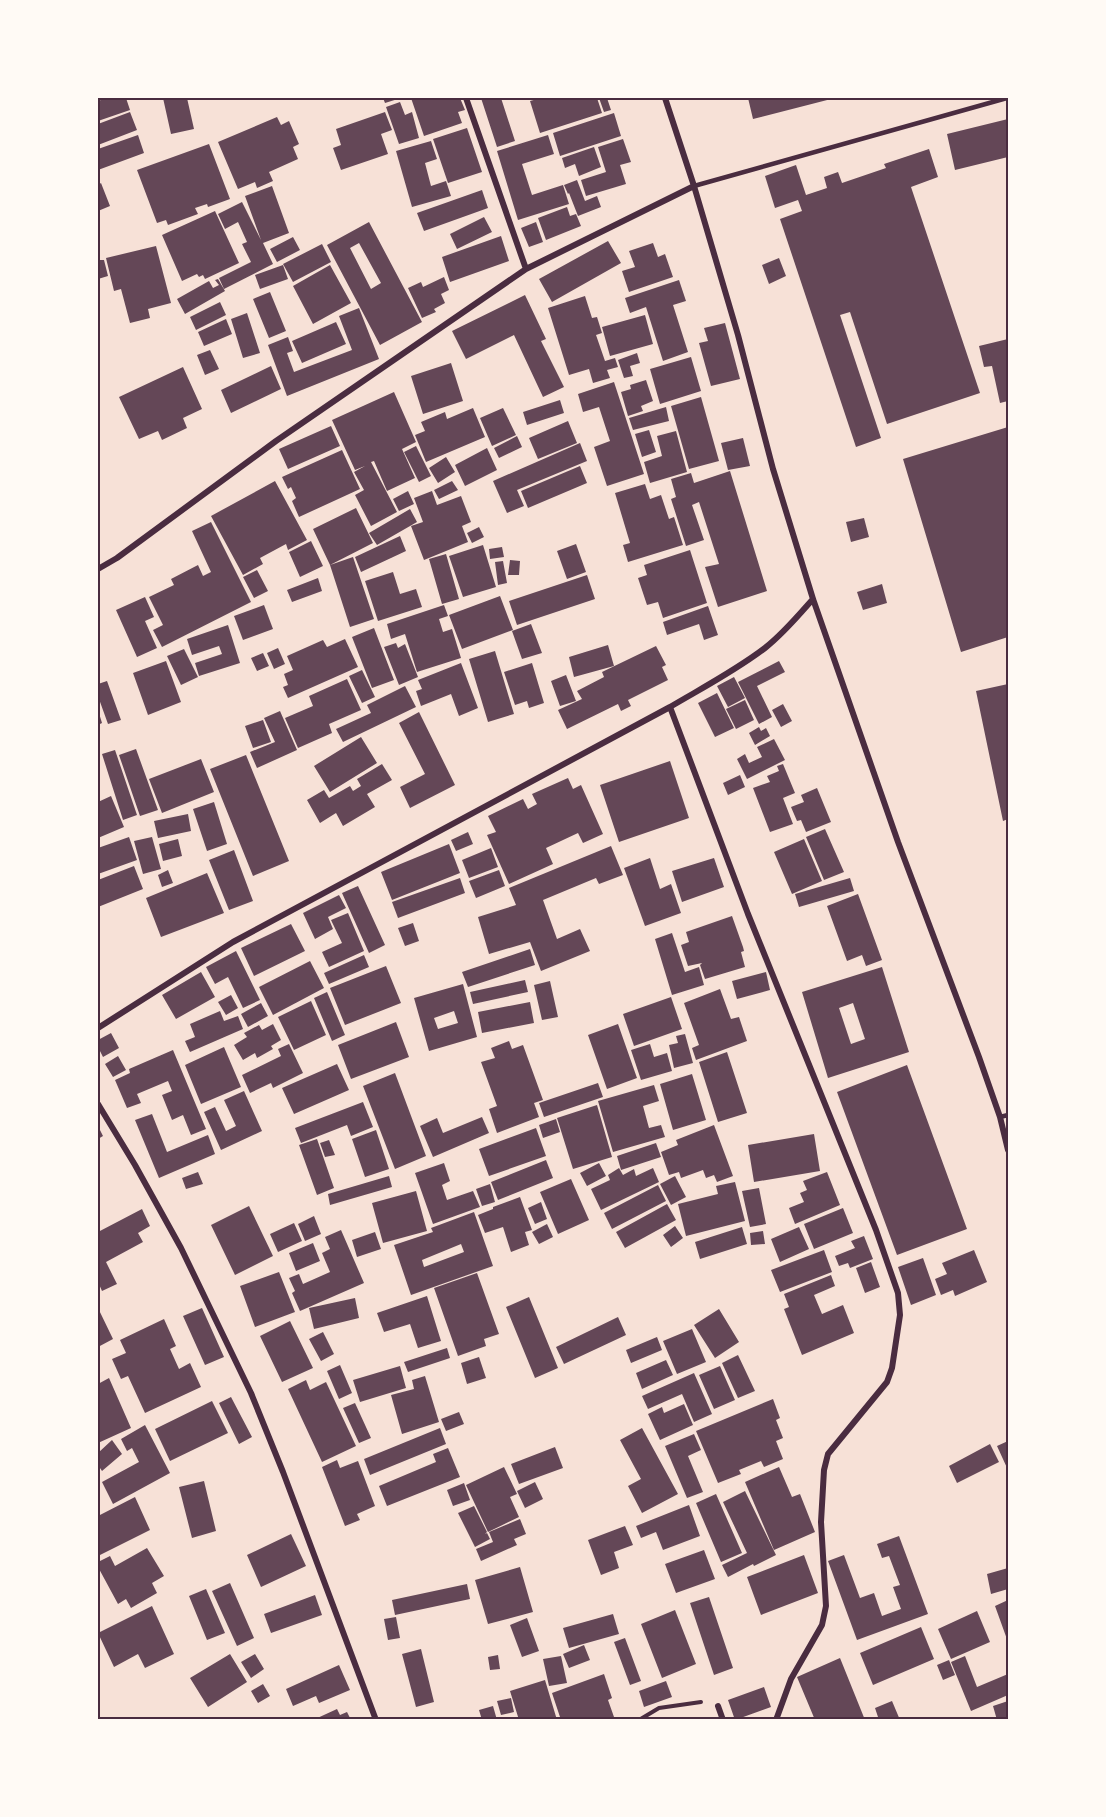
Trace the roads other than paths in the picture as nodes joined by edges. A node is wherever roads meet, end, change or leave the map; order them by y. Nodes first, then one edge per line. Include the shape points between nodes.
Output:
1 (466, 98) edge
2 (665, 98) edge
3 (1007, 98) edge
4 (693, 186) junction
5 (526, 269) junction
6 (98, 569) edge
7 (813, 599) junction
8 (670, 707) junction
9 (98, 1028) edge
10 (98, 1104) edge
11 (1008, 1115) edge
12 (1000, 1116) junction
13 (1008, 1150) edge
14 (718, 1706) road end
15 (376, 1719) edge
16 (723, 1719) edge
17 (776, 1719) edge

1 - 5 street
2 - 4 street
3 - 4 lane
4 - 5 street
4 - 7 street
5 - 6 street
7 - 8 street via 765,648
7 - 12 street
8 - 9 street via 233,942
8 - 17 street via 898,1293 900,1315 887,1382 828,1454 821,1522 825,1616 791,1679
10 - 15 street via 181,1248 251,1393
11 - 12 lane
12 - 13 street
14 - 16 street

